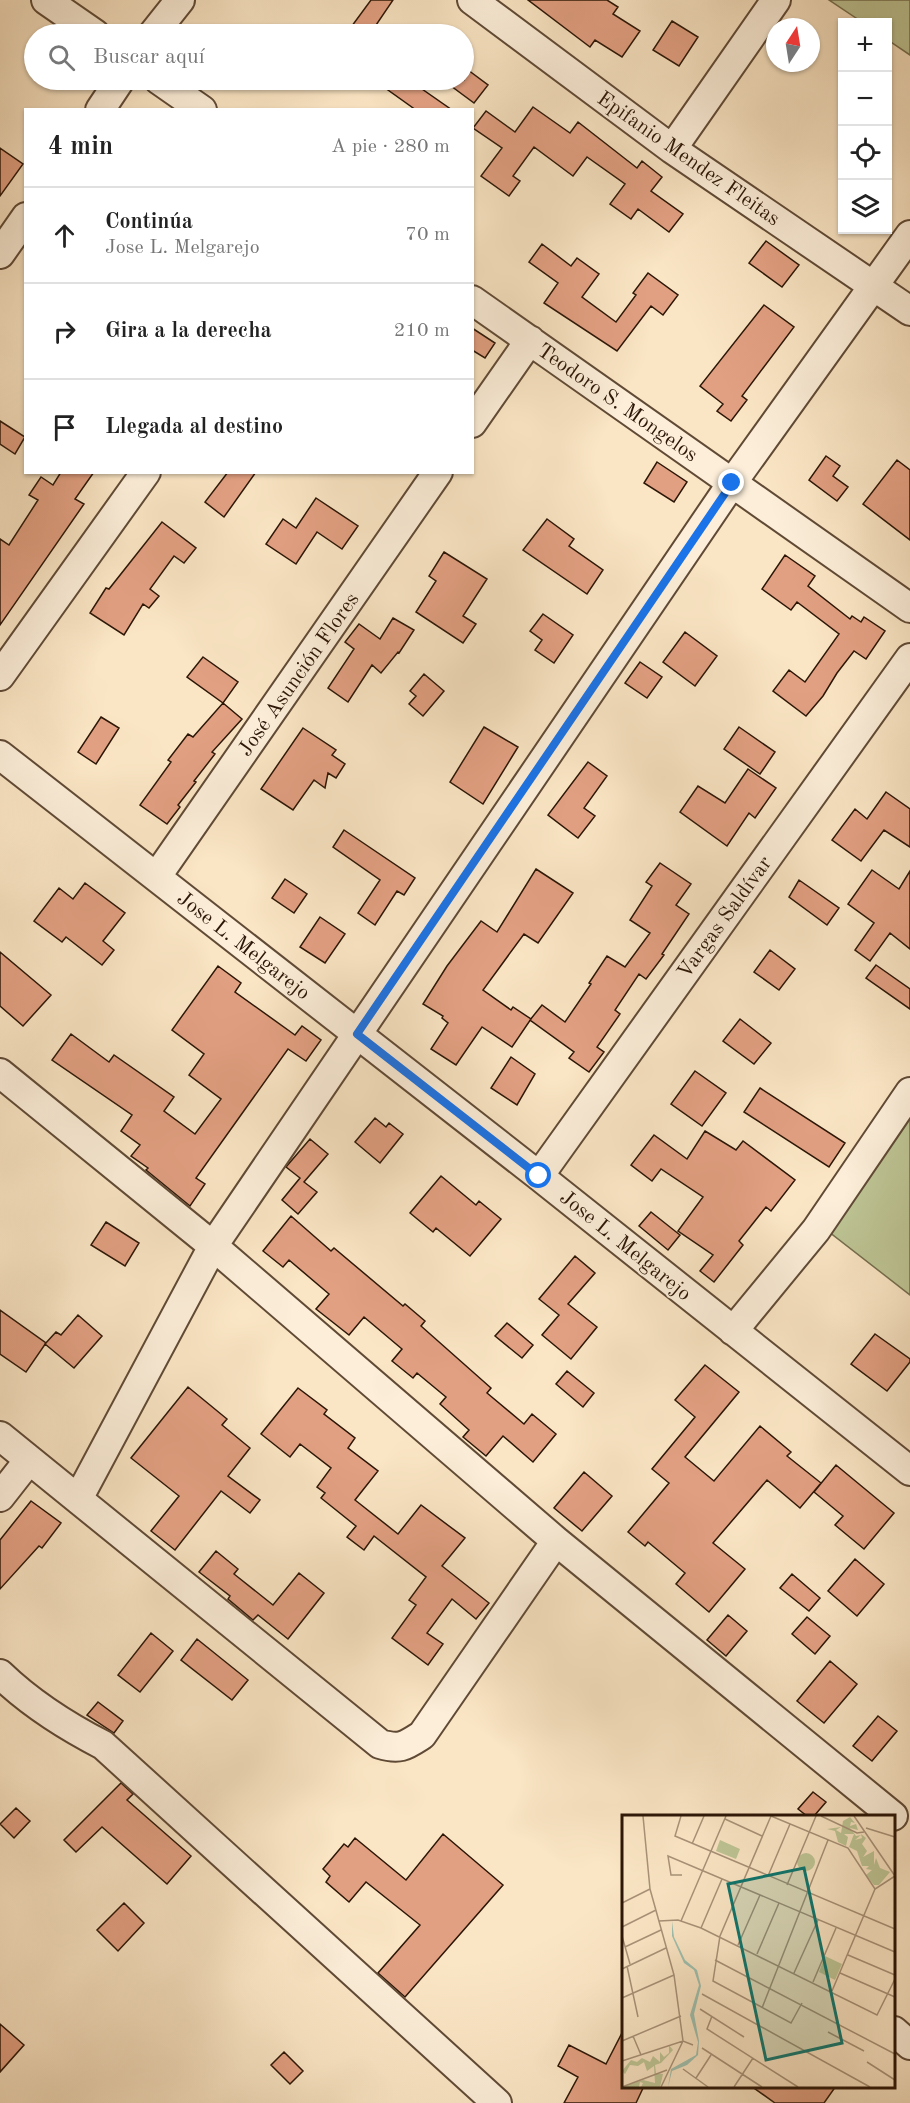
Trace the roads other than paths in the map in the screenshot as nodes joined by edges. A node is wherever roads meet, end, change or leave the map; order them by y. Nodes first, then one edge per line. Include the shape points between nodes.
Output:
1 (46, 0) edge
2 (180, 0) edge
3 (776, 0) edge
4 (475, 1) edge
5 (81, 24) edge
6 (161, 24) edge
7 (113, 90) edge
8 (173, 90) edge
9 (100, 108) edge
10 (199, 108) edge
11 (672, 149) junction
12 (24, 220) edge
13 (910, 235) edge
14 (0, 254) edge
15 (874, 287) junction
16 (474, 301) edge
17 (910, 311) edge
18 (530, 340) junction
19 (474, 420) edge
20 (145, 474) edge
21 (437, 474) edge
22 (732, 483) junction
23 (910, 608) edge
24 (910, 658) edge
25 (0, 676) edge
26 (0, 755) edge
27 (157, 876) junction
28 (357, 1034) junction
29 (0, 1073) edge
30 (910, 1092) edge
31 (539, 1176) junction
32 (213, 1246) junction
33 (733, 1331) junction
34 (0, 1436) edge
35 (29, 1460) junction
36 (910, 1471) edge
37 (0, 1497) edge
38 (78, 1499) junction
39 (556, 1541) junction
40 (0, 1674) edge
41 (891, 1815) edge
42 (895, 1819) edge
43 (910, 1830) edge
44 (895, 2032) edge
45 (910, 2045) edge
46 (497, 2103) edge

1 - 5 street
2 - 6 street
3 - 11 street
4 - 11 street, Epifanio Mendez Fleitas
7 - 9 street
8 - 10 street
11 - 15 street, Epifanio Mendez Fleitas
12 - 14 street
13 - 15 street
15 - 17 street, Epifanio Mendez Fleitas
15 - 22 street
16 - 18 street, Teodoro S. Mongelos
18 - 19 street
18 - 22 street, Teodoro S. Mongelos
20 - 25 street
21 - 27 street, José Asunción Flores
22 - 23 street, Teodoro S. Mongelos
22 - 28 street
24 - 31 street, Vargas Saldívar
26 - 27 street, Jose L. Melgarejo
27 - 28 street, Jose L. Melgarejo
28 - 31 street, Jose L. Melgarejo
28 - 32 street
29 - 32 street
30 - 33 street via 816,1230
31 - 33 street, Jose L. Melgarejo
32 - 38 street
32 - 39 street
33 - 36 street, Jose L. Melgarejo
34 - 35 street
35 - 37 street
35 - 38 street
38 - 39 street via 380,1744 391,1747 405,1746 422,1735
39 - 41 street
40 - 46 street via 66,1726 103,1745
42 - 43 street
44 - 45 street

